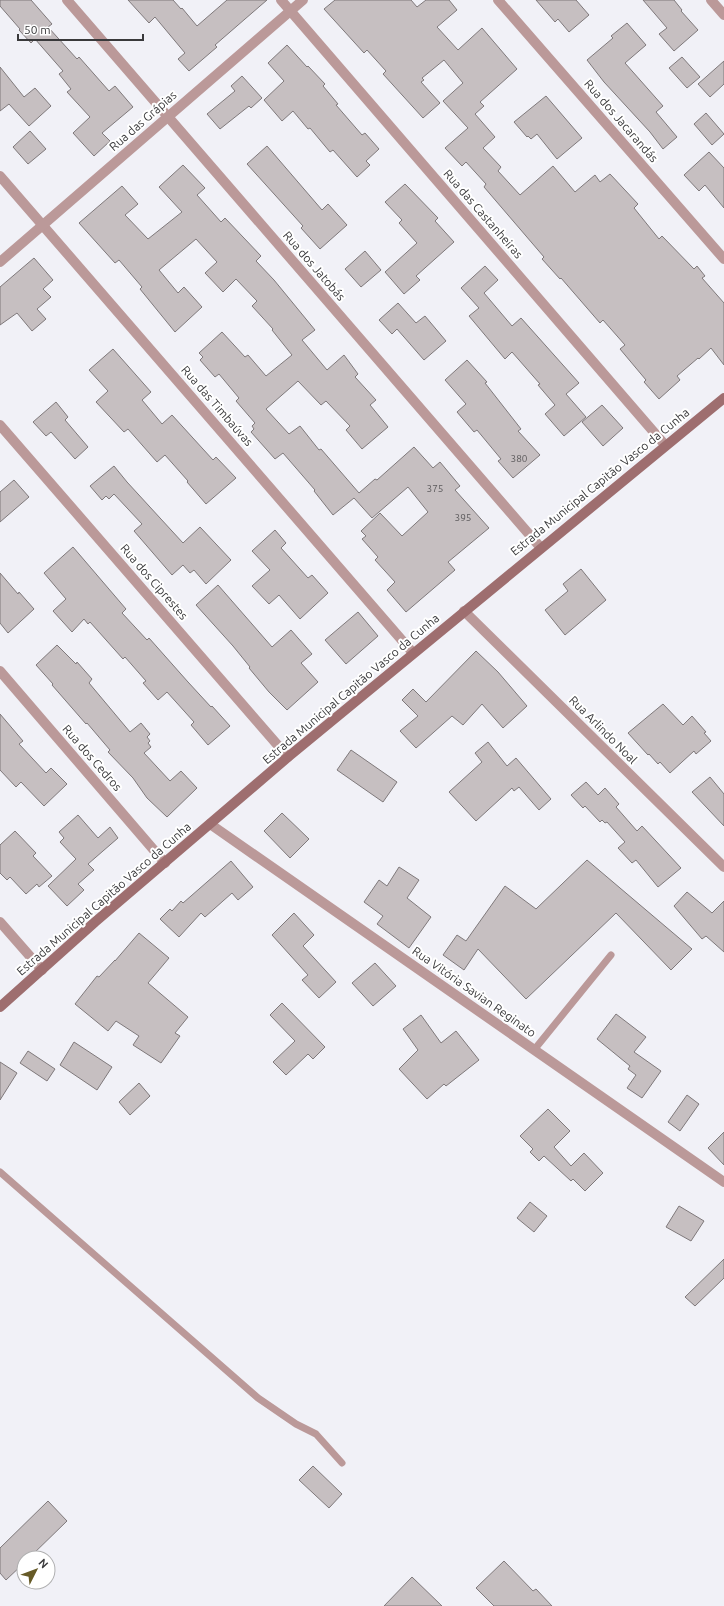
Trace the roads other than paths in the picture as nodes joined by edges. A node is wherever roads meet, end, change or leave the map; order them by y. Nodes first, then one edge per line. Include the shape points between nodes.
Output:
1 (67, 0) edge
2 (281, 0) edge
3 (303, 0) edge
4 (498, 0) edge
5 (711, 0) edge
6 (290, 11) junction
7 (724, 15) edge
8 (168, 117) junction
9 (0, 176) edge
10 (43, 225) junction
11 (724, 258) edge
12 (0, 262) edge
13 (724, 398) edge
14 (0, 425) edge
15 (665, 446) junction
16 (541, 548) junction
17 (464, 611) junction
18 (413, 653) junction
19 (0, 671) edge
20 (288, 757) junction
21 (210, 824) junction
22 (165, 863) junction
23 (724, 867) edge
24 (0, 922) edge
25 (611, 955) dead end
26 (42, 970) junction
27 (0, 1007) edge
28 (534, 1050) junction
29 (0, 1172) edge
30 (724, 1182) edge
31 (342, 1463) dead end

1 - 8 street, Rua dos Jatobás
2 - 6 street, Rua das Castanheiras
3 - 6 street, Rua das Grápias
4 - 11 street, Rua dos Jacarandás
5 - 7 street
6 - 8 street, Rua das Grápias
6 - 15 street, Rua das Castanheiras
8 - 10 street, Rua das Grápias
8 - 16 street, Rua dos Jatobás
9 - 10 street, Rua das Timbaúvas
10 - 12 street, Rua das Grápias
10 - 18 street, Rua das Timbaúvas
13 - 15 main road, Estrada Municipal Capitão Vasco da Cunha
14 - 20 street, Rua dos Ciprestes
15 - 16 main road, Estrada Municipal Capitão Vasco da Cunha
16 - 17 main road, Estrada Municipal Capitão Vasco da Cunha
17 - 18 main road, Estrada Municipal Capitão Vasco da Cunha
17 - 23 street, Rua Arlindo Noal
18 - 20 main road, Estrada Municipal Capitão Vasco da Cunha
19 - 22 street, Rua dos Cedros
20 - 21 main road, Estrada Municipal Capitão Vasco da Cunha
21 - 22 main road, Estrada Municipal Capitão Vasco da Cunha
21 - 28 street, Rua Vitória Savian Reginato
22 - 26 main road, Estrada Municipal Capitão Vasco da Cunha
24 - 26 street
25 - 28 lane
26 - 27 main road, Estrada Municipal Capitão Vasco da Cunha
28 - 30 street, Rua Vitória Savian Reginato
29 - 31 lane via 258,1398 296,1424 316,1434

